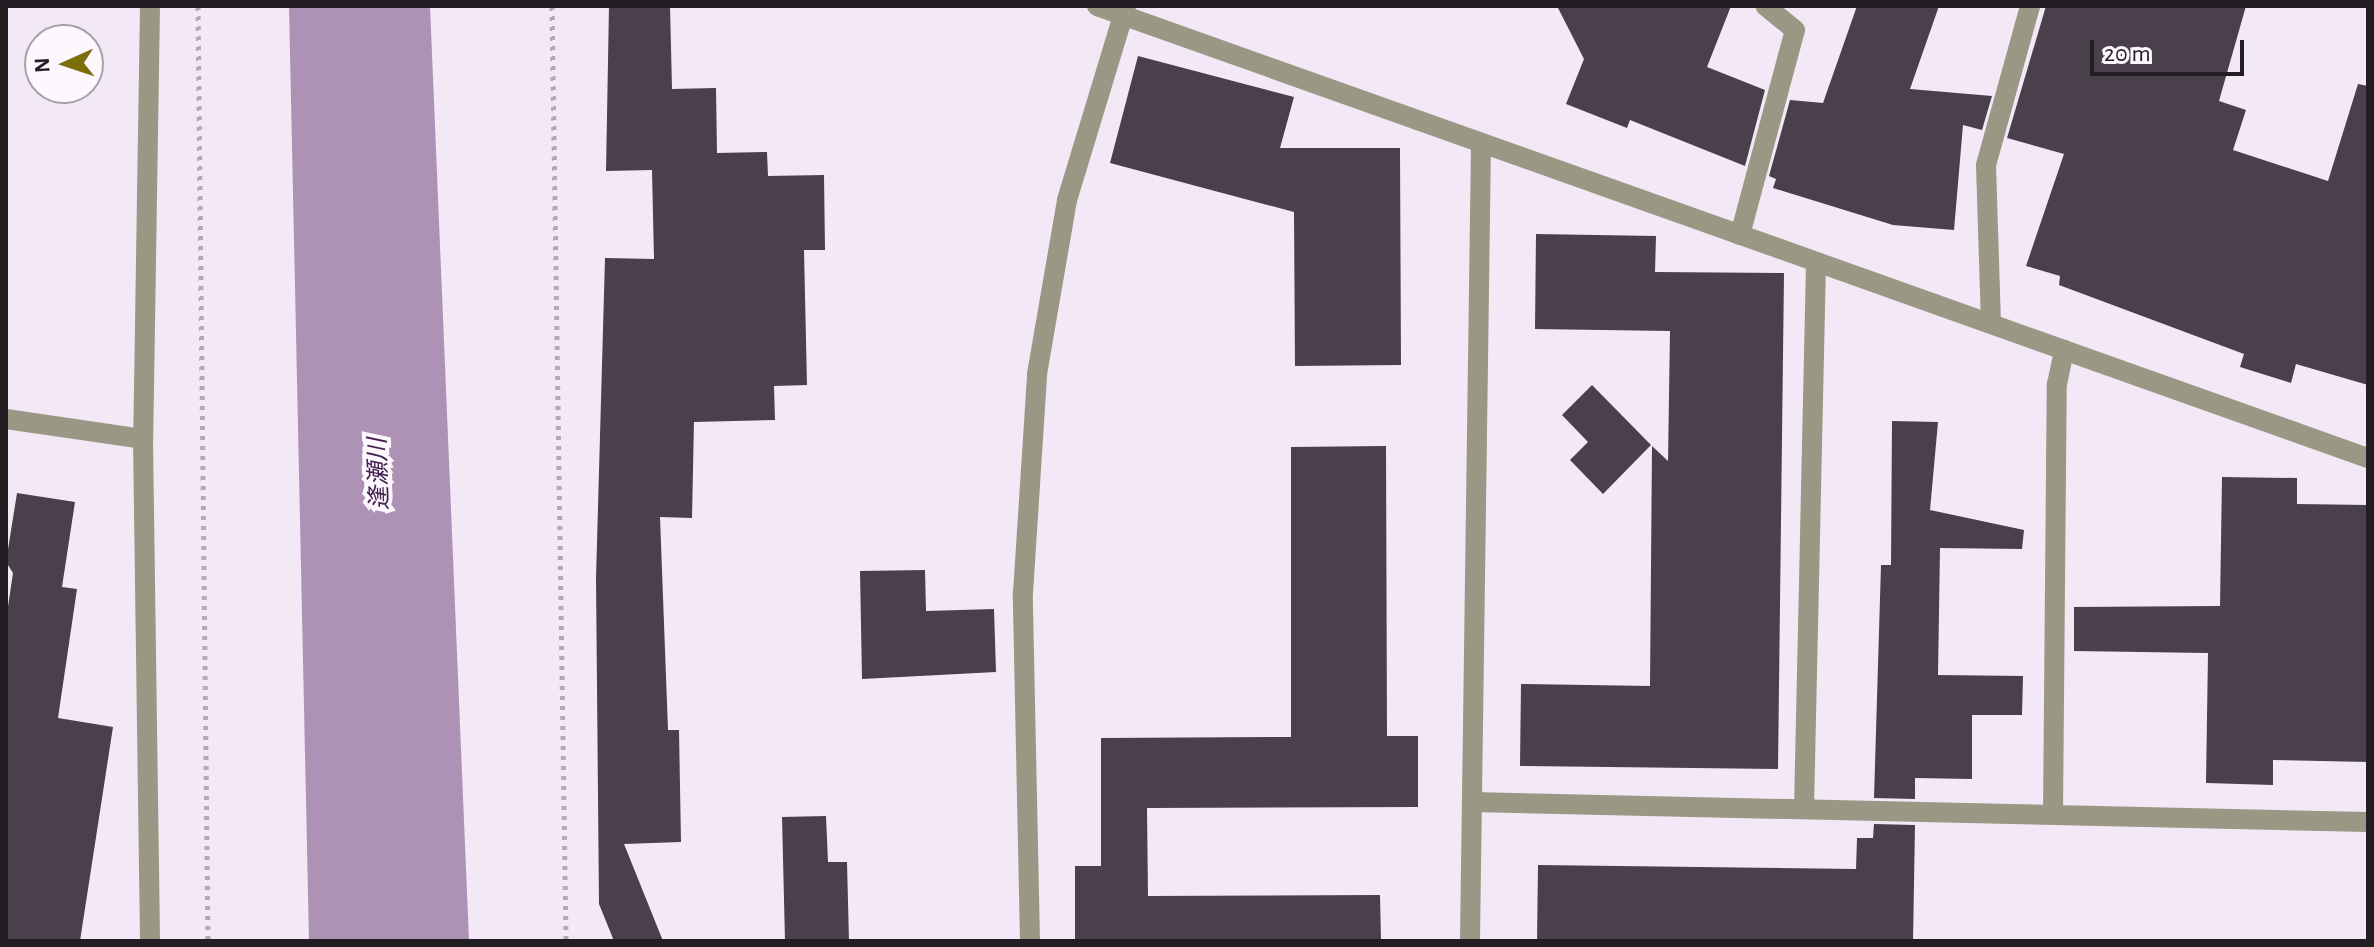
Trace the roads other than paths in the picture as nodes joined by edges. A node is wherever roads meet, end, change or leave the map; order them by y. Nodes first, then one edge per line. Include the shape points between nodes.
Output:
1 (150, 6) edge
2 (1097, 6) edge
3 (1765, 6) edge
4 (2030, 6) edge
5 (1124, 10) edge
6 (1481, 143) junction
7 (1740, 235) junction
8 (1816, 262) junction
9 (1991, 324) junction
10 (2064, 350) junction
11 (6, 419) edge
12 (143, 439) junction
13 (2368, 458) edge
14 (1472, 802) junction
15 (1804, 809) junction
16 (2053, 814) junction
17 (2368, 822) edge
18 (150, 941) edge
19 (1030, 941) edge
20 (1470, 941) edge

1 - 12 street
2 - 5 street
3 - 7 street via 1795,30
4 - 9 street via 1986,165
5 - 6 street
5 - 19 street via 1067,200 1037,374 1023,593
6 - 7 street
6 - 14 street
7 - 8 street
8 - 9 street
8 - 15 street
9 - 10 street
10 - 13 street
10 - 16 street via 2057,384
11 - 12 street
12 - 18 street
14 - 15 street
14 - 20 street
15 - 16 street
16 - 17 street

